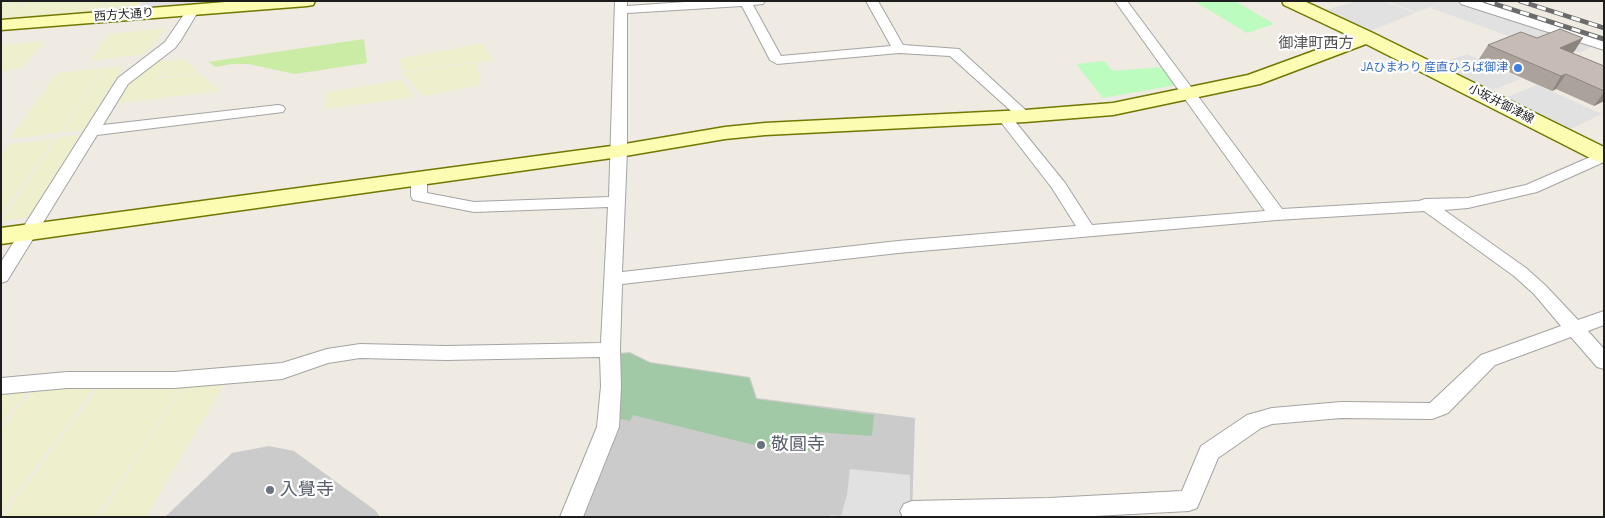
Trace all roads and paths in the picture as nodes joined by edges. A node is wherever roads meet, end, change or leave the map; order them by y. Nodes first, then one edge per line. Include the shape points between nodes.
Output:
1 (307, 1) edge
2 (872, 1) edge
3 (1120, 1) edge
4 (1290, 1) edge
5 (1465, 1) edge
6 (750, 2) edge
7 (621, 6) edge
8 (202, 7) edge
9 (1, 25) edge
10 (1367, 37) junction
11 (1604, 46) edge
12 (899, 48) junction
13 (1188, 94) junction
14 (278, 109) dead end
15 (1015, 116) junction
16 (92, 131) junction
17 (619, 150) junction
18 (1604, 156) edge
19 (419, 179) junction
20 (617, 202) junction
21 (1425, 204) junction
22 (1277, 215) junction
23 (1087, 230) junction
24 (30, 232) junction
25 (1, 236) edge
26 (1, 277) edge
27 (614, 279) junction
28 (1591, 323) edge
29 (610, 350) junction
30 (1604, 362) edge
31 (1, 386) edge
32 (912, 511) dead end
33 (1052, 512) edge
34 (571, 517) edge

1 - 8 street, 西方大通り
2 - 12 street
3 - 13 street
4 - 10 street, 小坂井御津線
5 - 11 street
6 - 7 street
6 - 12 street via 777,60
7 - 17 street
8 - 9 street, 西方大通り
8 - 16 street via 170,46 123,81
10 - 13 street via 1252,80
10 - 18 street, 小坂井御津線
12 - 15 street via 954,52
13 - 15 street via 1113,109
13 - 22 street
14 - 16 street
15 - 17 street via 765,129
15 - 23 street
16 - 24 street
17 - 19 street
17 - 20 street
18 - 21 street via 1531,189 1468,203
19 - 20 street via 419,196 474,207
19 - 24 street
20 - 27 street
21 - 22 street
21 - 28 street via 1540,290
22 - 23 street
23 - 27 street via 898,247
24 - 25 street
24 - 26 street
27 - 29 street
28 - 30 street
28 - 33 street via 1488,360 1441,407 1432,411 1341,410 1272,416 1254,421 1209,452 1189,500
29 - 31 street via 360,351 327,356 282,371 174,380 67,380
29 - 34 street via 608,427
32 - 33 street

